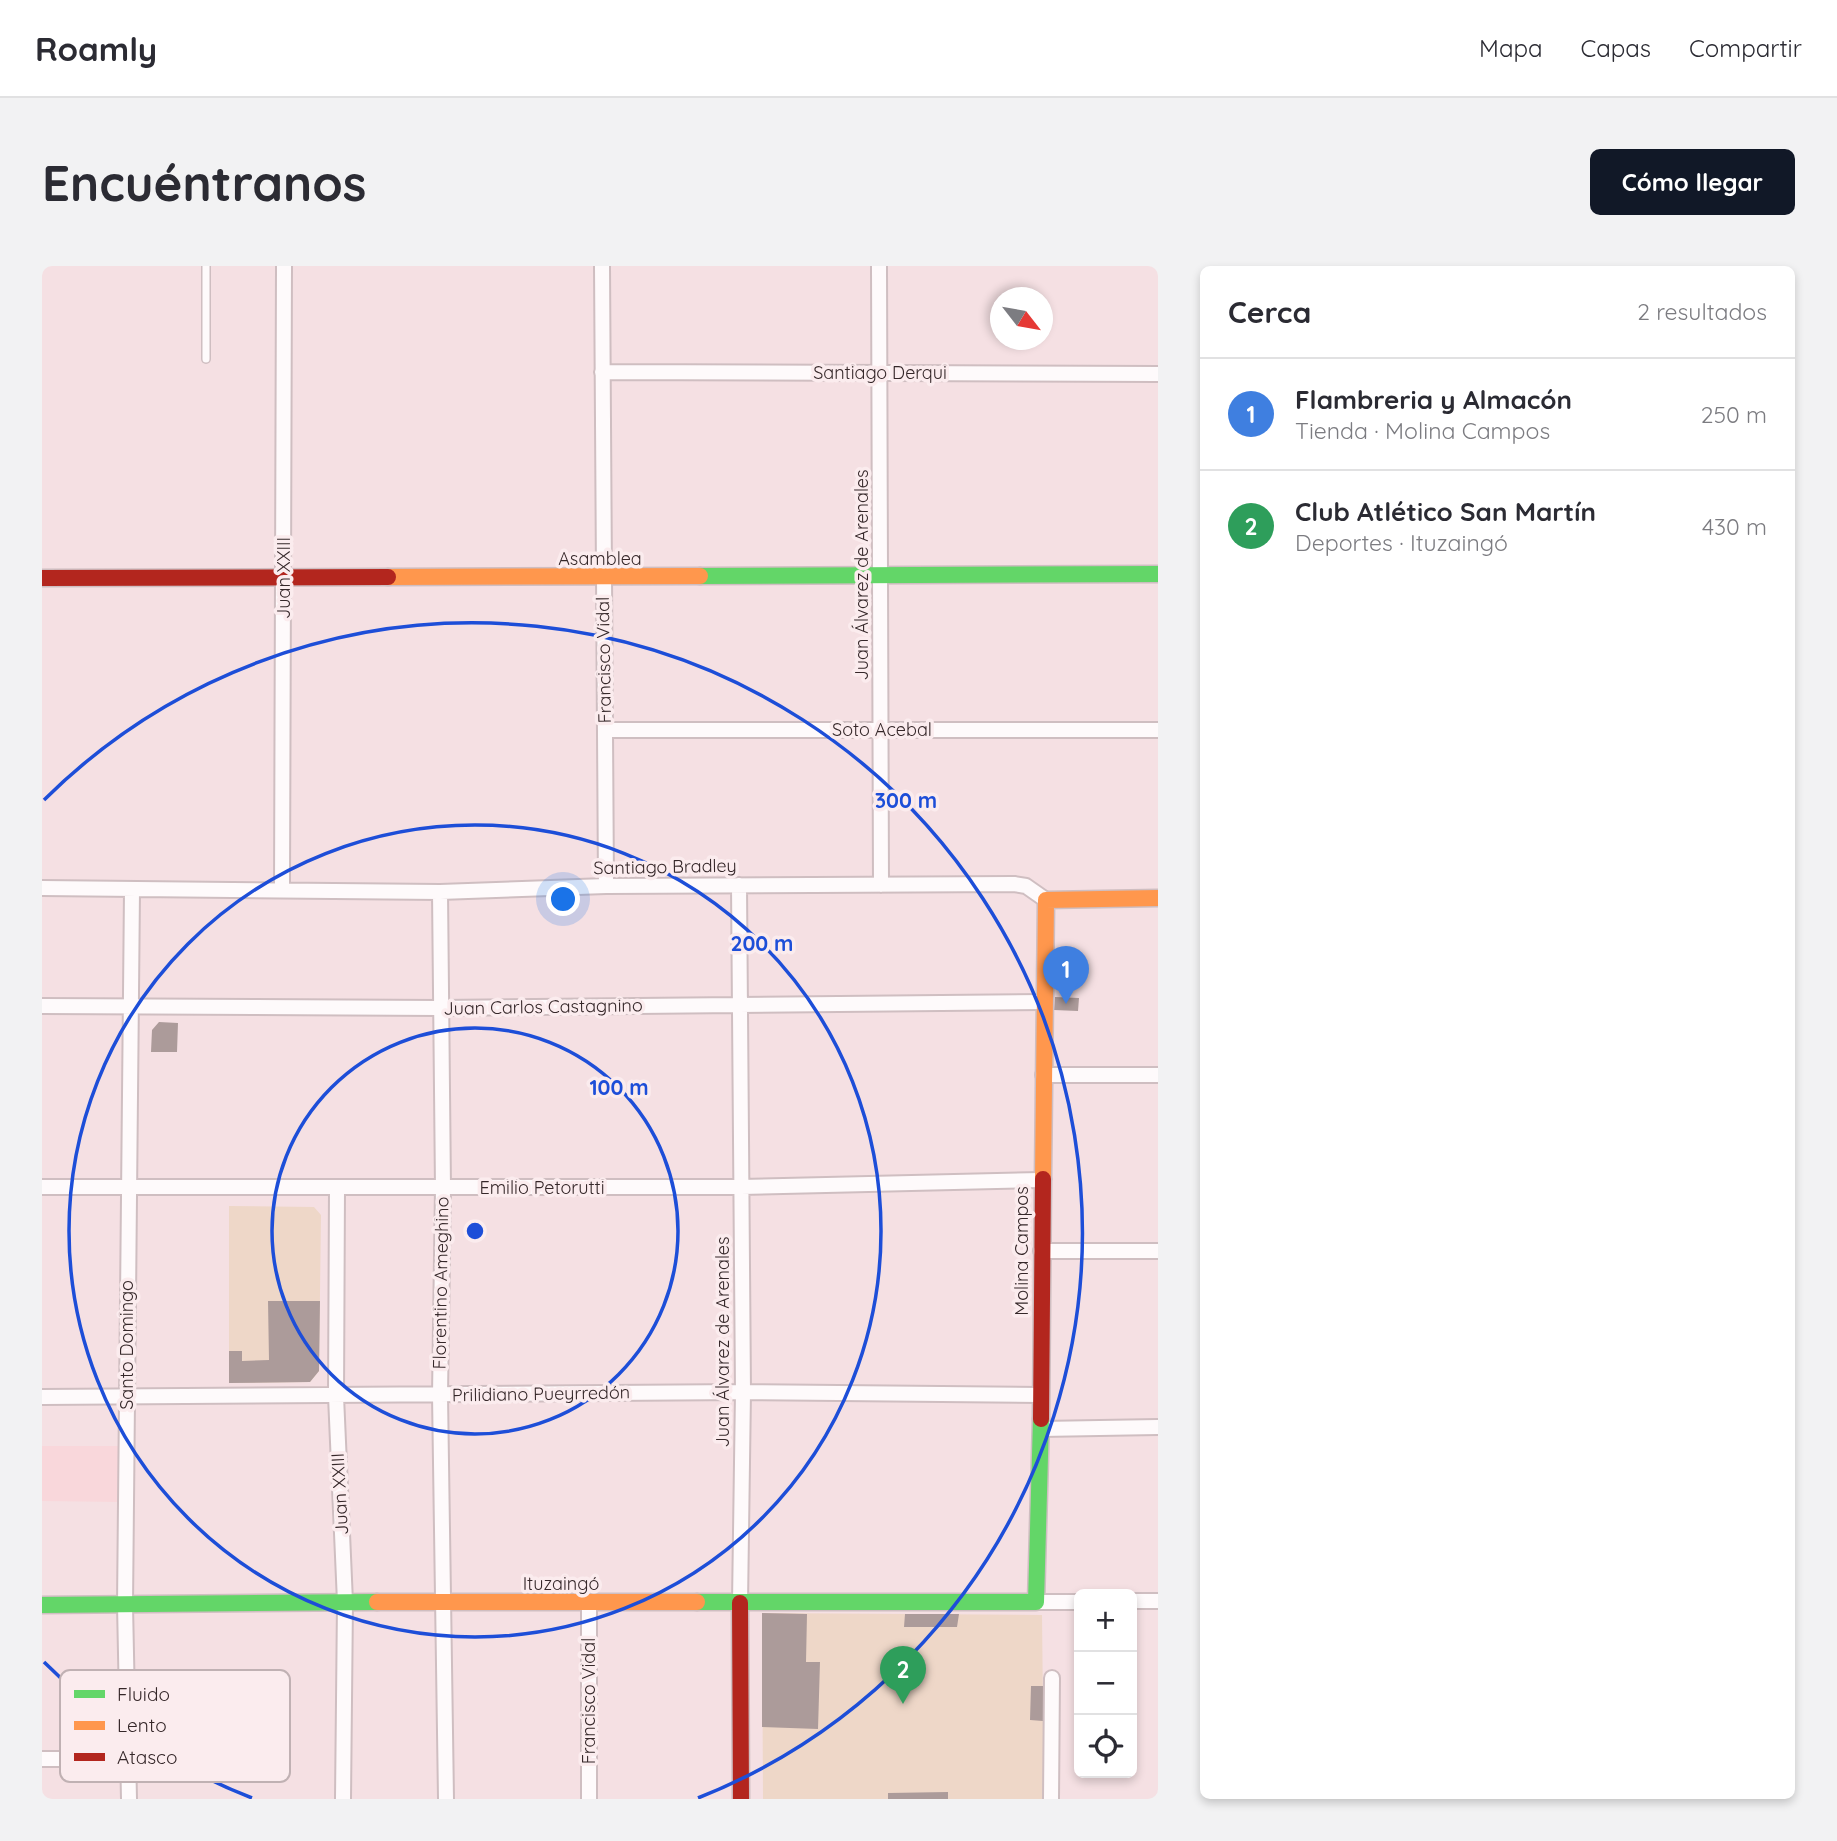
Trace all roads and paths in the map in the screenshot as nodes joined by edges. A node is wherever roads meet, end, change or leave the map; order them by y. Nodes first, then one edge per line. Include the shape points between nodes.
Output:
1 (206, 266) edge
2 (285, 266) edge
3 (602, 266) edge
4 (879, 266) edge
5 (206, 359) dead end
6 (602, 372) junction
7 (880, 373) junction
8 (1158, 374) edge
9 (1158, 574) edge
10 (42, 578) edge
11 (602, 578) junction
12 (882, 578) junction
13 (284, 579) junction
14 (605, 730) junction
15 (881, 730) junction
16 (1158, 730) edge
17 (739, 885) junction
18 (881, 885) junction
19 (606, 887) junction
20 (42, 888) edge
21 (282, 889) junction
22 (132, 891) junction
23 (440, 892) junction
24 (1158, 898) edge
25 (1046, 900) junction
26 (1044, 1002) junction
27 (130, 1005) junction
28 (741, 1005) junction
29 (42, 1006) edge
30 (440, 1008) junction
31 (1043, 1074) junction
32 (1158, 1075) edge
33 (1041, 1180) junction
34 (741, 1187) junction
35 (42, 1188) edge
36 (443, 1188) junction
37 (128, 1189) junction
38 (337, 1189) junction
39 (1041, 1251) junction
40 (1158, 1251) edge
41 (743, 1392) junction
42 (440, 1395) junction
43 (1040, 1395) junction
44 (127, 1396) junction
45 (336, 1396) junction
46 (42, 1397) edge
47 (1158, 1427) edge
48 (1041, 1429) junction
49 (1137, 1601) edge
50 (1158, 1601) edge
51 (345, 1602) junction
52 (1036, 1602) junction
53 (1074, 1602) edge
54 (444, 1603) junction
55 (740, 1603) junction
56 (589, 1604) junction
57 (42, 1605) edge
58 (125, 1605) junction
59 (126, 1670) edge
60 (1052, 1678) dead end
61 (42, 1759) edge
62 (60, 1759) edge
63 (343, 1799) edge
64 (446, 1799) edge
65 (589, 1799) edge
66 (741, 1799) edge
67 (1051, 1799) edge

1 - 5 lane
2 - 13 street, Juan XXIII
3 - 6 street, Francisco Vidal
4 - 7 street, Juan Álvarez de Arenales
6 - 7 street, Santiago Derqui
6 - 11 street, Francisco Vidal
7 - 8 street, Santiago Derqui
7 - 12 street, Juan Álvarez de Arenales
9 - 12 street, Asamblea
10 - 13 street, Asamblea
11 - 12 street, Asamblea
11 - 13 street, Asamblea
11 - 14 street, Francisco Vidal
12 - 15 street, Juan Álvarez de Arenales
13 - 21 street, Juan XXIII
14 - 15 street, Soto Acebal
14 - 19 street, Francisco Vidal
15 - 16 street, Soto Acebal
15 - 18 street, Juan Álvarez de Arenales
17 - 18 street, Santiago Bradley
17 - 19 street, Santiago Bradley
17 - 28 street, Juan Álvarez de Arenales
18 - 25 street, Santiago Bradley via 1014,884 1026,886
19 - 23 street, Santiago Bradley
20 - 22 street, Santiago Bradley
21 - 22 street, Santiago Bradley
21 - 23 street, Santiago Bradley
22 - 27 street, Santo Domingo
23 - 30 street, Florentino Ameghino
24 - 25 street, Santiago Bradley
25 - 26 street, Molina Campos
26 - 28 street, Juan Carlos Castagnino
26 - 31 street, Molina Campos
27 - 29 street, Juan Carlos Castagnino
27 - 30 street, Juan Carlos Castagnino
27 - 37 street, Santo Domingo
28 - 30 street, Juan Carlos Castagnino
28 - 34 street, Juan Álvarez de Arenales
30 - 36 street, Florentino Ameghino
31 - 32 street
31 - 33 street, Molina Campos
33 - 34 street, Emilio Petorutti
33 - 39 street, Molina Campos
34 - 36 street, Emilio Petorutti
34 - 41 street, Juan Álvarez de Arenales
35 - 37 street, Emilio Petorutti
36 - 38 street, Emilio Petorutti
36 - 42 street, Florentino Ameghino
37 - 38 street, Emilio Petorutti
37 - 44 street, Santo Domingo
38 - 45 street, Juan XXIII
39 - 40 street
39 - 43 street, Molina Campos
41 - 42 street, Prilidiano Pueyrredón
41 - 43 street, Prilidiano Pueyrredón
41 - 55 street, Juan Álvarez de Arenales
42 - 45 street, Prilidiano Pueyrredón
42 - 54 street, Florentino Ameghino
43 - 48 street, Molina Campos
44 - 45 street, Prilidiano Pueyrredón
44 - 46 street, Prilidiano Pueyrredón
44 - 58 street, Santo Domingo
45 - 51 street, Juan XXIII
47 - 48 street
48 - 52 street, Molina Campos
49 - 50 street
51 - 54 street, Ituzaingó
51 - 58 street, Ituzaingó
51 - 63 street, Juan XXIII
52 - 53 street, Ituzaingó
52 - 55 street, Ituzaingó
54 - 56 street, Ituzaingó
54 - 64 street, Florentino Ameghino
55 - 56 street, Ituzaingó
55 - 66 street, Juan Álvarez de Arenales
56 - 65 street, Francisco Vidal
57 - 58 street, Ituzaingó
58 - 59 street, Santo Domingo
60 - 67 street
61 - 62 street

